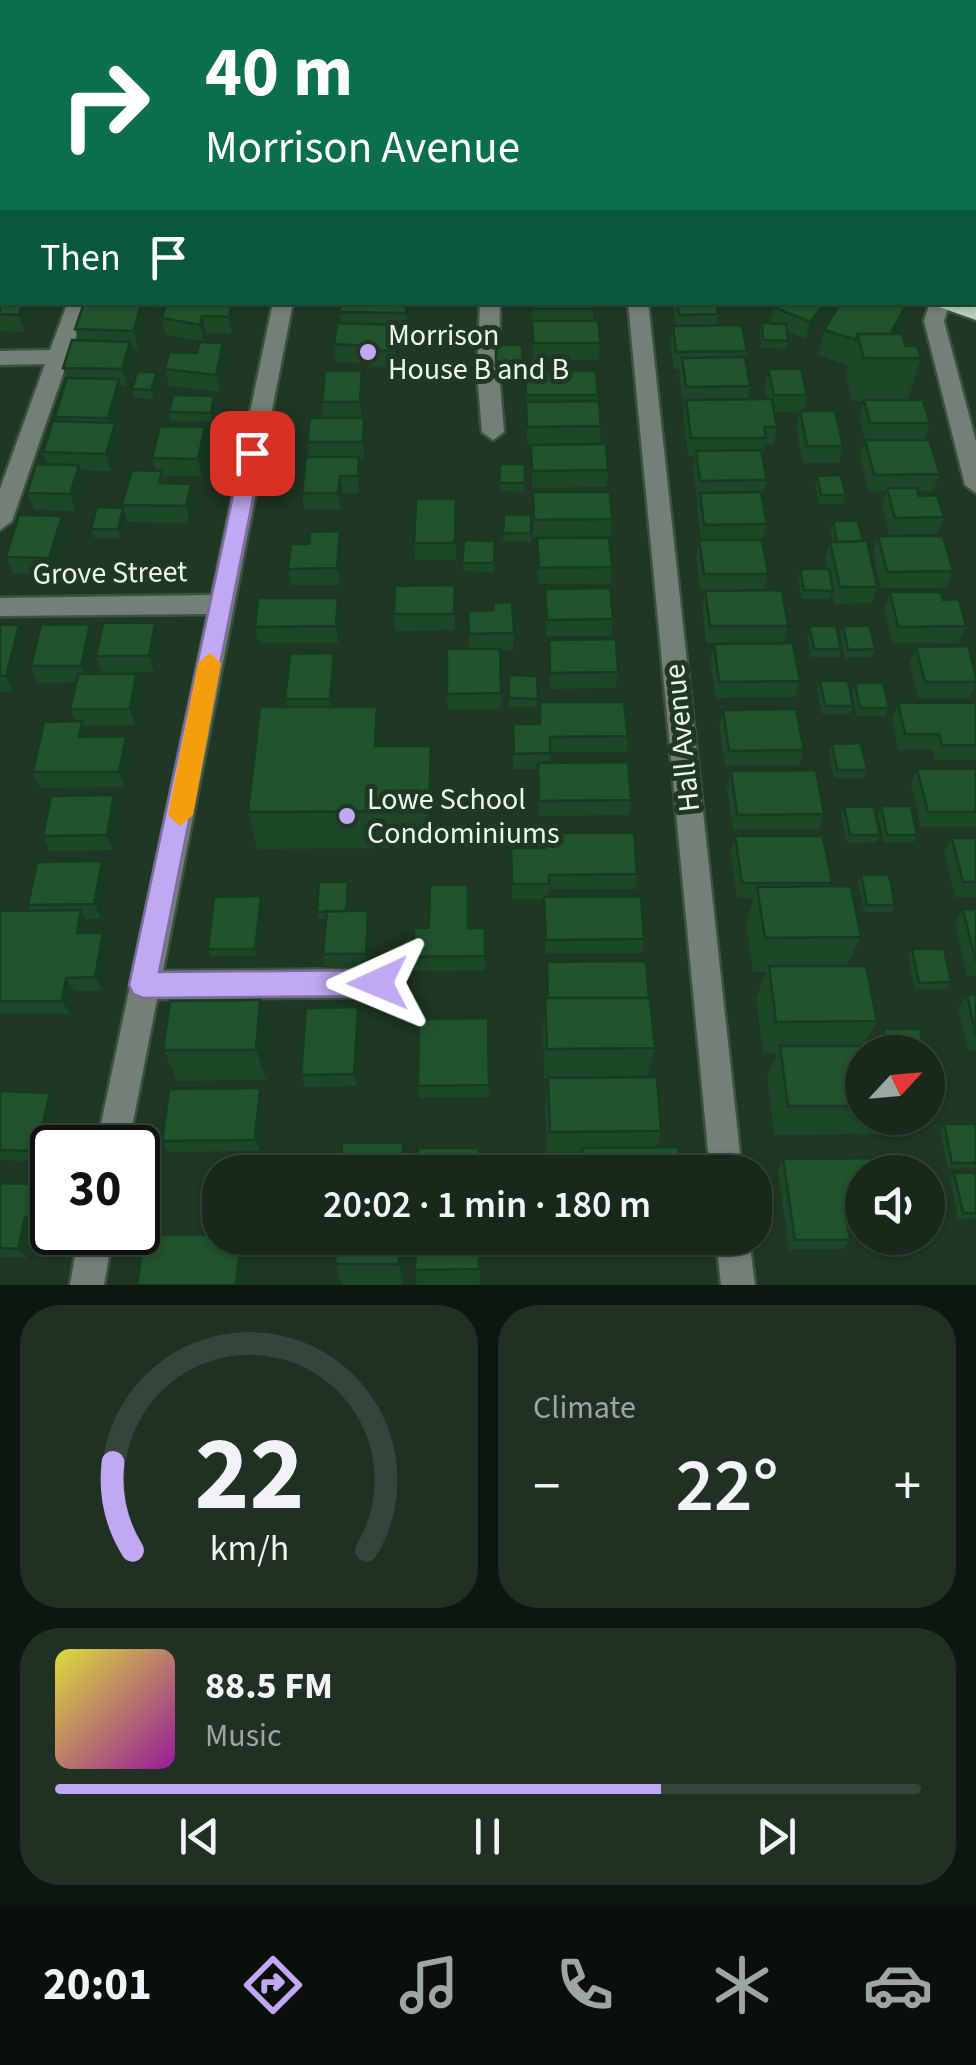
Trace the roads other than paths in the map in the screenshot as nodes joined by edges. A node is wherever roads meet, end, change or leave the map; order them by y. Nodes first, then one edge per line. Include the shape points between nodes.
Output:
1 (77, 305) edge
2 (281, 305) edge
3 (490, 305) edge
4 (638, 305) edge
5 (942, 305) edge
6 (951, 305) edge
7 (976, 314) edge
8 (58, 357) junction
9 (0, 358) edge
10 (493, 432) dead end
11 (976, 484) edge
12 (0, 521) edge
13 (222, 604) junction
14 (0, 607) edge
15 (378, 983) dead end
16 (143, 985) junction
17 (116, 1125) edge
18 (724, 1155) edge
19 (92, 1255) edge
20 (735, 1255) edge
21 (86, 1285) edge
22 (738, 1285) edge

1 - 8 street
2 - 13 street
3 - 10 street
4 - 18 street, Hall Avenue
5 - 11 street via 934,321
6 - 7 main road
8 - 9 street
8 - 12 street
13 - 14 street, Grove Street
13 - 16 street
15 - 16 street
16 - 17 street
19 - 21 street
20 - 22 street

